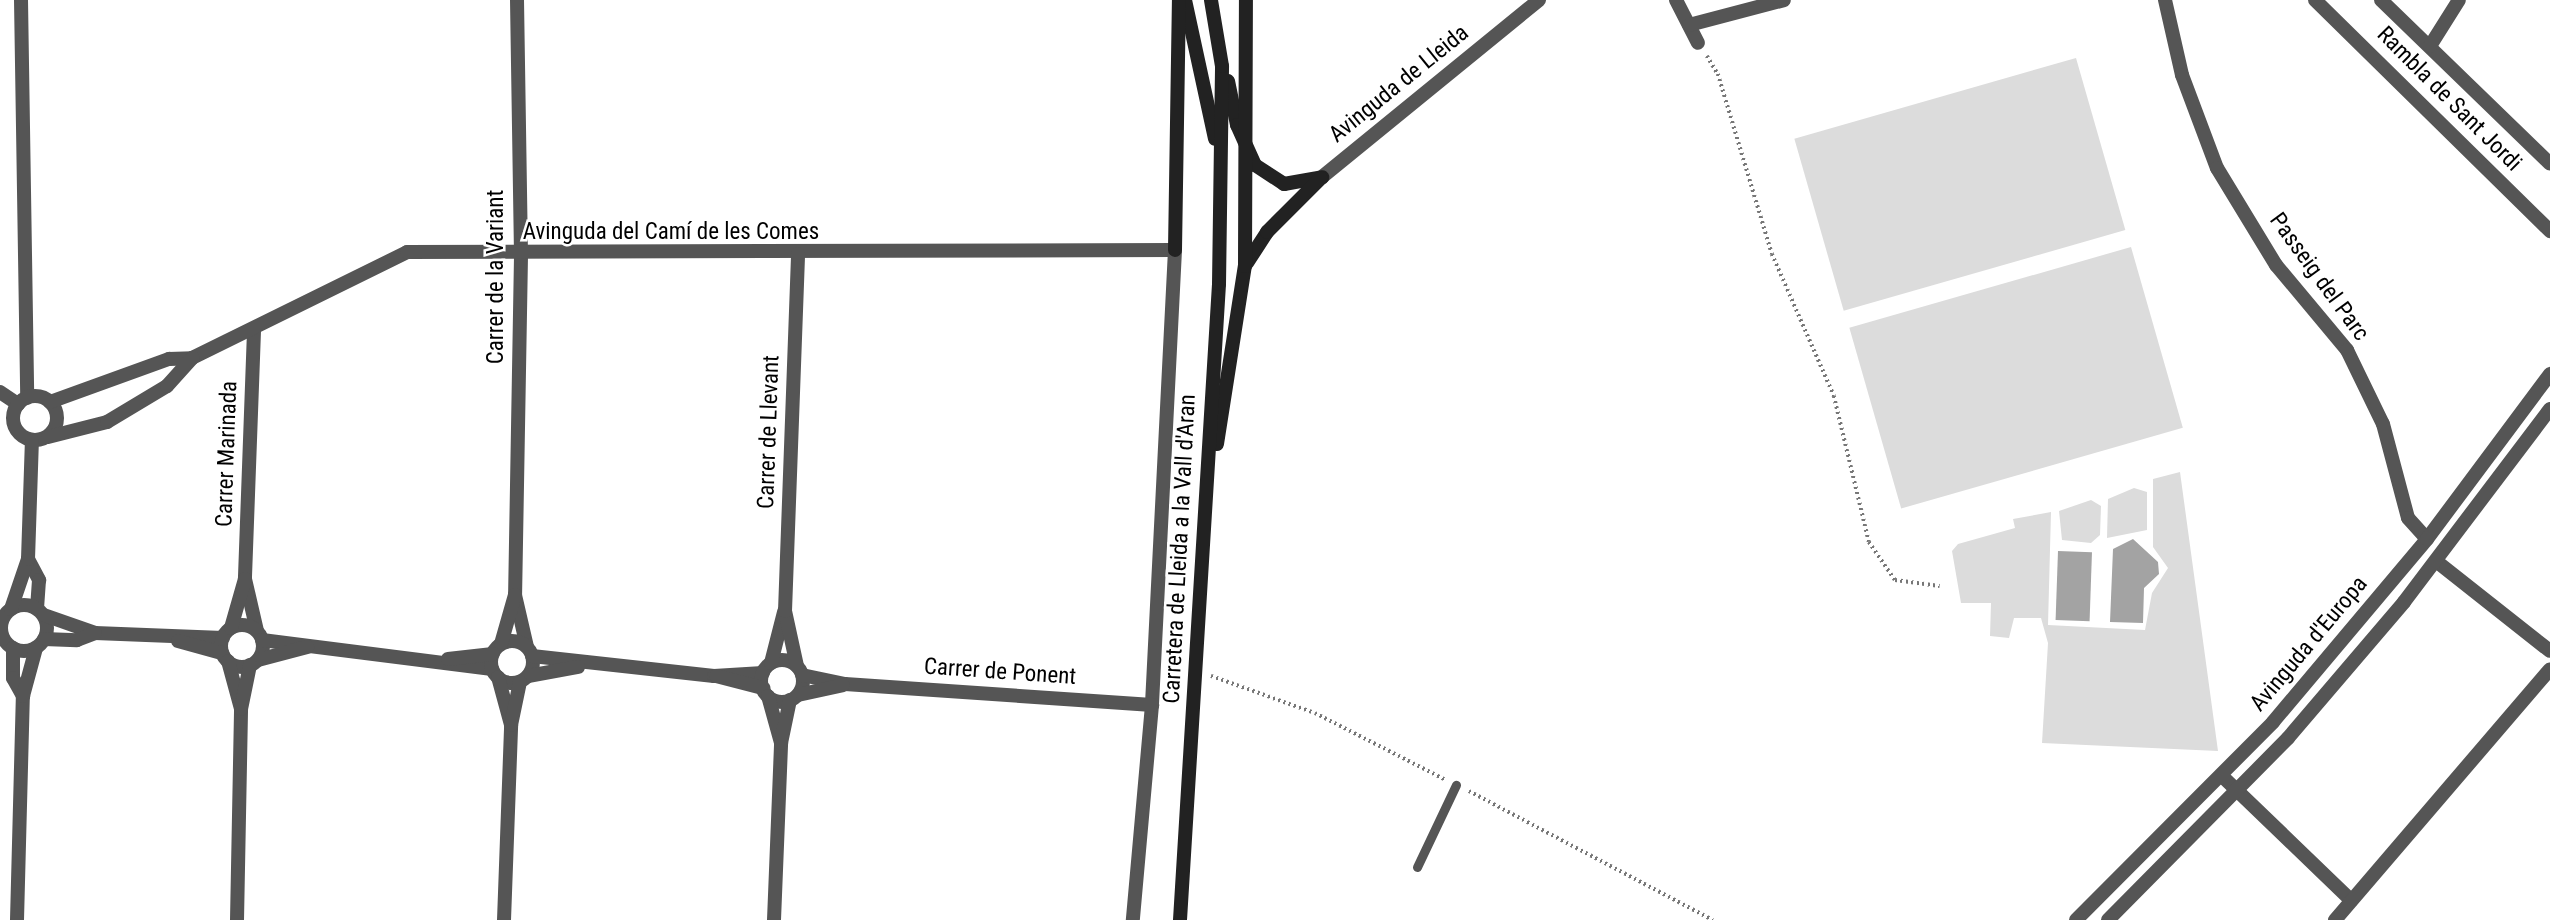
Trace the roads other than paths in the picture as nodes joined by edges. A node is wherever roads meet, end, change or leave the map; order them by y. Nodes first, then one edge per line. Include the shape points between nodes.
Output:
1 (21, 0) edge
2 (517, 0) edge
3 (1179, 0) edge
4 (1185, 0) edge
5 (1210, 0) edge
6 (1246, 0) edge
7 (1539, 0) edge
8 (1676, 0) edge
9 (1784, 0) edge
10 (2165, 0) edge
11 (2315, 0) edge
12 (2381, 0) edge
13 (2459, 0) edge
14 (1689, 25) junction
15 (1698, 43) road end
16 (2430, 46) junction
17 (1222, 66) junction
18 (1250, 159) junction
19 (2550, 164) edge
20 (1322, 177) junction
21 (1221, 180) junction
22 (2550, 231) edge
23 (1175, 250) junction
24 (798, 254) junction
25 (521, 256) junction
26 (1245, 266) junction
27 (254, 331) junction
28 (192, 358) junction
29 (2550, 374) edge
30 (0, 392) edge
31 (50, 401) junction
32 (20, 403) junction
33 (2550, 408) edge
34 (0, 415) edge
35 (48, 437) junction
36 (33, 441) junction
37 (1205, 507) junction
38 (2427, 539) junction
39 (28, 559) junction
40 (2436, 561) junction
41 (245, 579) junction
42 (515, 595) junction
43 (785, 611) junction
44 (40, 612) junction
45 (5, 615) edge
46 (95, 633) junction
47 (227, 633) junction
48 (259, 636) junction
49 (177, 640) junction
50 (40, 643) junction
51 (6, 644) edge
52 (307, 647) junction
53 (497, 649) junction
54 (2550, 651) edge
55 (529, 652) junction
56 (225, 657) junction
57 (447, 660) junction
58 (254, 662) junction
59 (579, 666) junction
60 (2550, 669) edge
61 (800, 671) junction
62 (495, 673) junction
63 (524, 679) junction
64 (766, 680) junction
65 (845, 684) junction
66 (23, 696) junction
67 (794, 697) junction
68 (1152, 705) junction
69 (241, 709) junction
70 (511, 725) junction
71 (780, 743) junction
72 (2223, 777) junction
73 (1456, 785) dead end
74 (2238, 793) junction
75 (1417, 867) dead end
76 (2351, 900) junction
77 (17, 919) edge
78 (237, 920) edge
79 (504, 920) edge
80 (774, 920) edge
81 (1133, 920) edge
82 (1180, 920) edge
83 (2076, 920) edge
84 (2108, 920) edge
85 (2335, 920) edge

1 - 32 street
2 - 25 street, Carrer de la Variant
3 - 23 main road
4 - 21 main road
5 - 17 main road
6 - 18 main road
7 - 20 street, Avinguda de Lleida
8 - 14 street
9 - 14 street
10 - 38 street, Passeig del Parc via 2182,75 2217,168 2276,265 2347,350 2383,424 2408,518
11 - 22 street, Rambla de Sant Jordi
12 - 16 street, Rambla de Sant Jordi
13 - 16 street
14 - 15 street
16 - 19 street, Rambla de Sant Jordi
17 - 18 main road
17 - 21 main road
18 - 20 main road via 1284,184
18 - 26 main road
20 - 26 main road via 1266,232
21 - 37 main road, Carretera de Lleida a la Vall d'Aran
23 - 24 street, Avinguda del Camí de les Comes
23 - 68 street
24 - 25 street, Avinguda del Camí de les Comes
24 - 43 street, Carrer de Llevant
25 - 27 street, Avinguda del Camí de les Comes via 407,252
25 - 42 street, Carrer de la Variant
26 - 37 main road
27 - 28 street, Avinguda del Camí de les Comes
27 - 41 street, Carrer Marinada
28 - 31 street, Avinguda del Camí de les Comes via 169,359
28 - 35 street, Avinguda del Camí de les Comes via 167,386 107,422
29 - 38 street, Avinguda d'Europa
30 - 32 street
31 - 32 street
31 - 35 street via 58,420
32 - 34 street
32 - 36 street via 15,428
33 - 40 street, Avinguda d'Europa
35 - 36 street
36 - 39 street
37 - 82 main road, Carretera de Lleida a la Vall d'Aran
38 - 72 street, Avinguda d'Europa
39 - 44 street via 39,580
39 - 45 street
40 - 54 street
40 - 74 street, Avinguda d'Europa
41 - 47 street, Carrer Marinada
41 - 48 street, Carrer Marinada
42 - 53 street, Carrer de la Variant
42 - 55 street, Carrer de la Variant
43 - 61 street, Carrer de Llevant
43 - 64 street, Carrer de Llevant
44 - 45 street
44 - 46 street
44 - 50 street
45 - 51 street
46 - 49 street
46 - 50 street via 77,640
47 - 48 street
47 - 49 street
47 - 56 street, Carrer Marinada
48 - 52 street
48 - 58 street
49 - 56 street
50 - 51 street
50 - 66 street
51 - 66 street via 13,678
52 - 57 street
52 - 58 street
53 - 55 street
53 - 57 street
53 - 62 street, Carrer de la Variant
55 - 59 street
55 - 63 street
56 - 58 street
56 - 69 street
57 - 62 street
58 - 69 street
59 - 63 street
59 - 64 street
60 - 76 street
61 - 64 street, Carrer de Ponent
61 - 65 street, Carrer de Ponent
61 - 67 street, Carrer de Llevant
62 - 63 street
62 - 70 street
63 - 70 street
64 - 67 street
64 - 71 street, Carrer de Llevant
65 - 67 street, Carrer de Ponent
65 - 68 street, Carrer de Ponent
66 - 77 street
67 - 71 street, Carrer de Llevant
68 - 81 street
69 - 78 street
70 - 79 street
71 - 80 street, Carrer de Llevant
72 - 74 street
72 - 83 street, Avinguda d'Europa
73 - 75 lane
74 - 76 street
74 - 84 street, Avinguda d'Europa
76 - 85 street

